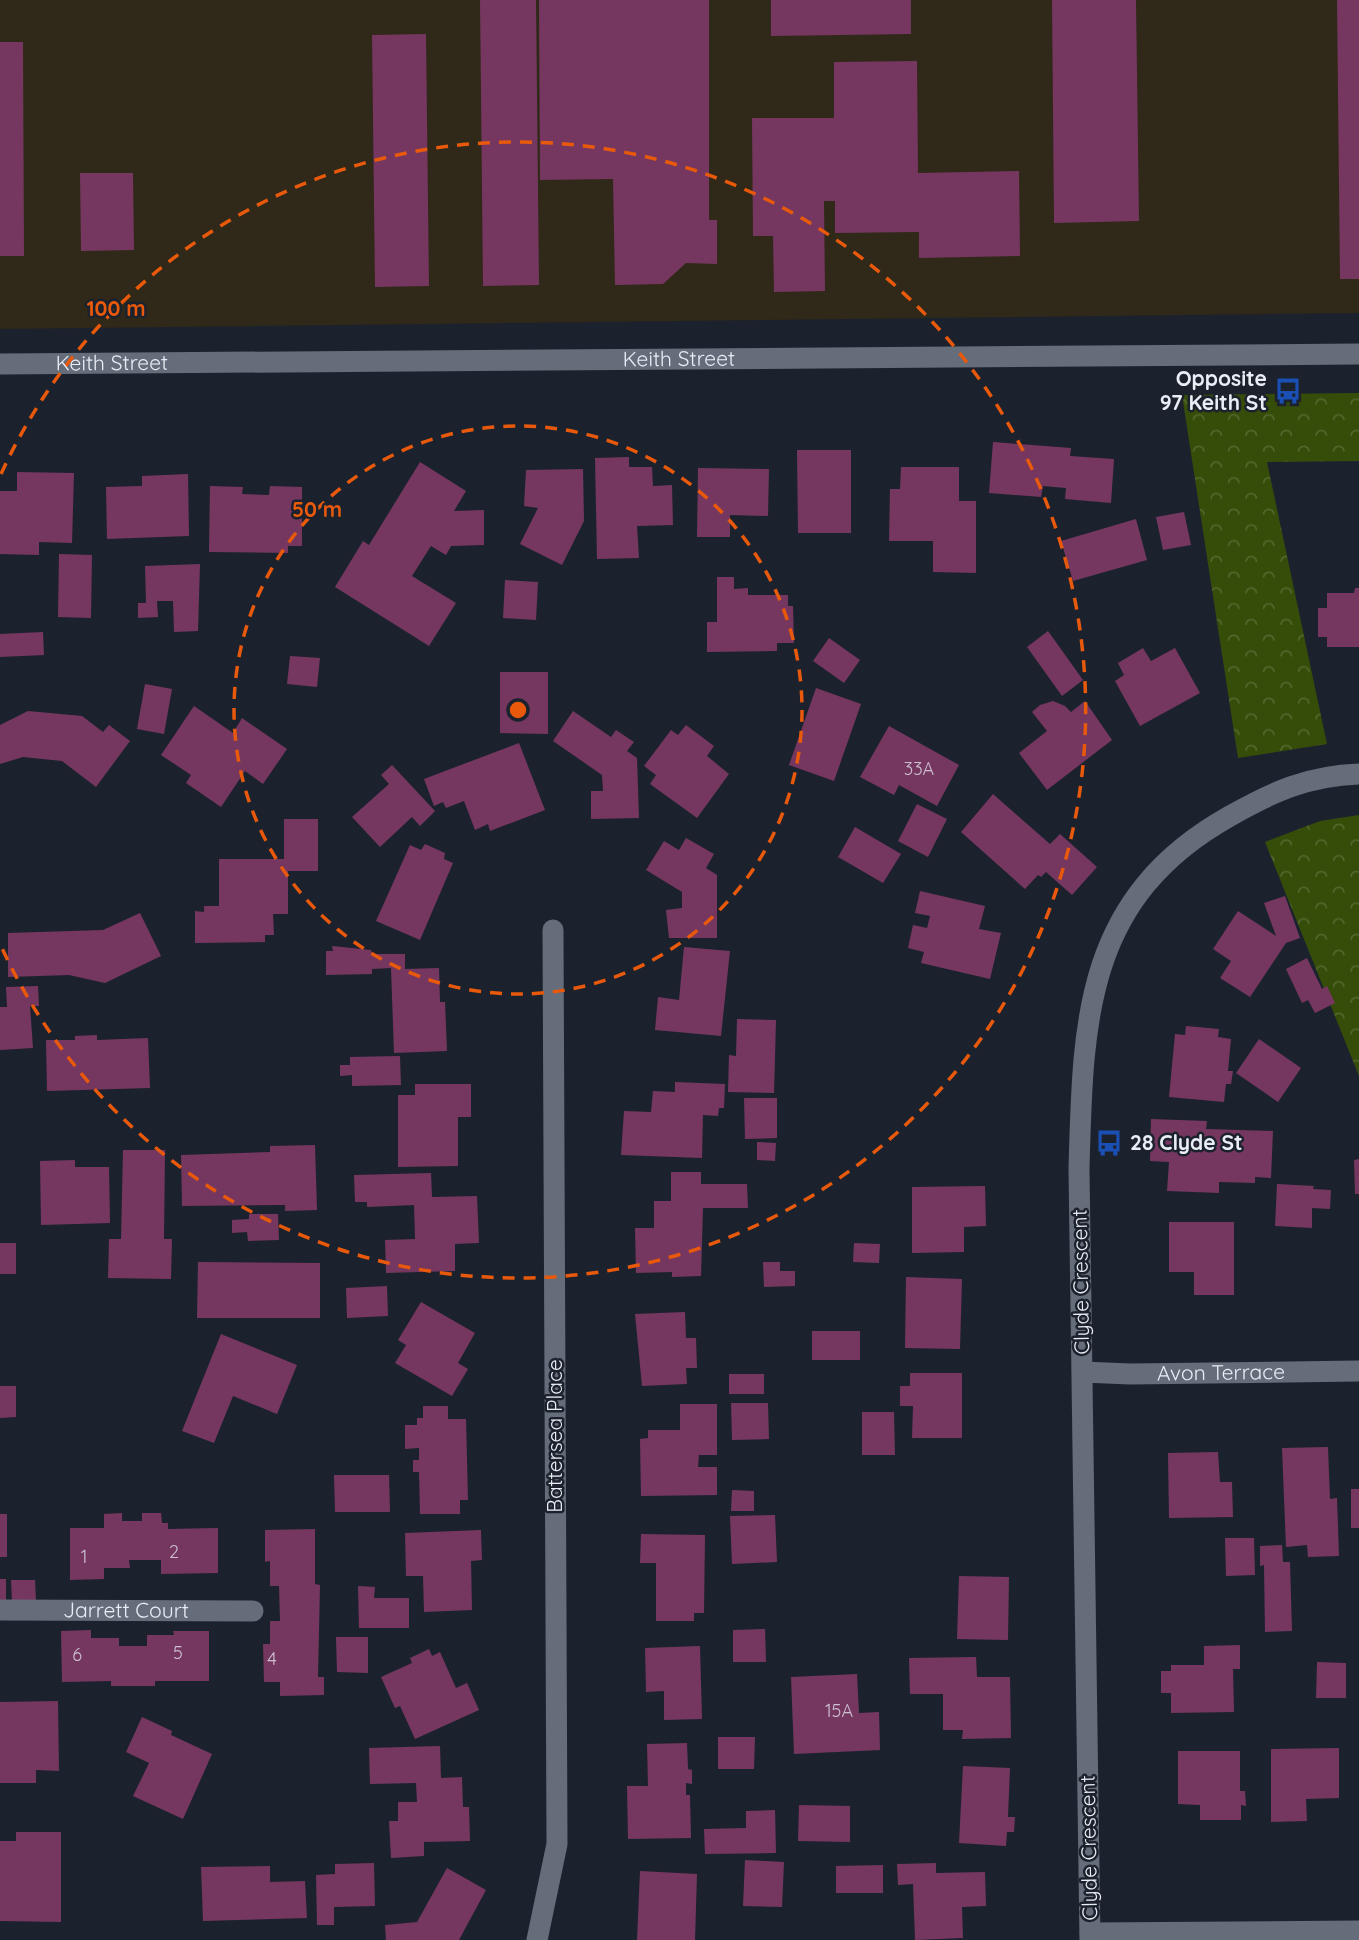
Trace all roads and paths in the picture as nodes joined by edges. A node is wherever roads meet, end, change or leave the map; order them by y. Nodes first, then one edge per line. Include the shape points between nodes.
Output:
1 (1359, 354) edge
2 (0, 364) edge
3 (1359, 774) edge
4 (553, 930) dead end
5 (1359, 1370) edge
6 (1083, 1371) junction
7 (0, 1610) edge
8 (253, 1611) dead end
9 (1359, 1931) edge
10 (1090, 1937) edge
11 (537, 1940) edge

1 - 2 street, Keith Street
3 - 6 street, Clyde Crescent via 1303,780 1208,828 1157,870 1124,915 1101,965 1086,1019 1082,1063
4 - 11 street, Battersea Place via 557,1844
5 - 6 street, Avon Terrace
6 - 10 street, Clyde Crescent
7 - 8 street, Jarrett Court
9 - 10 street

